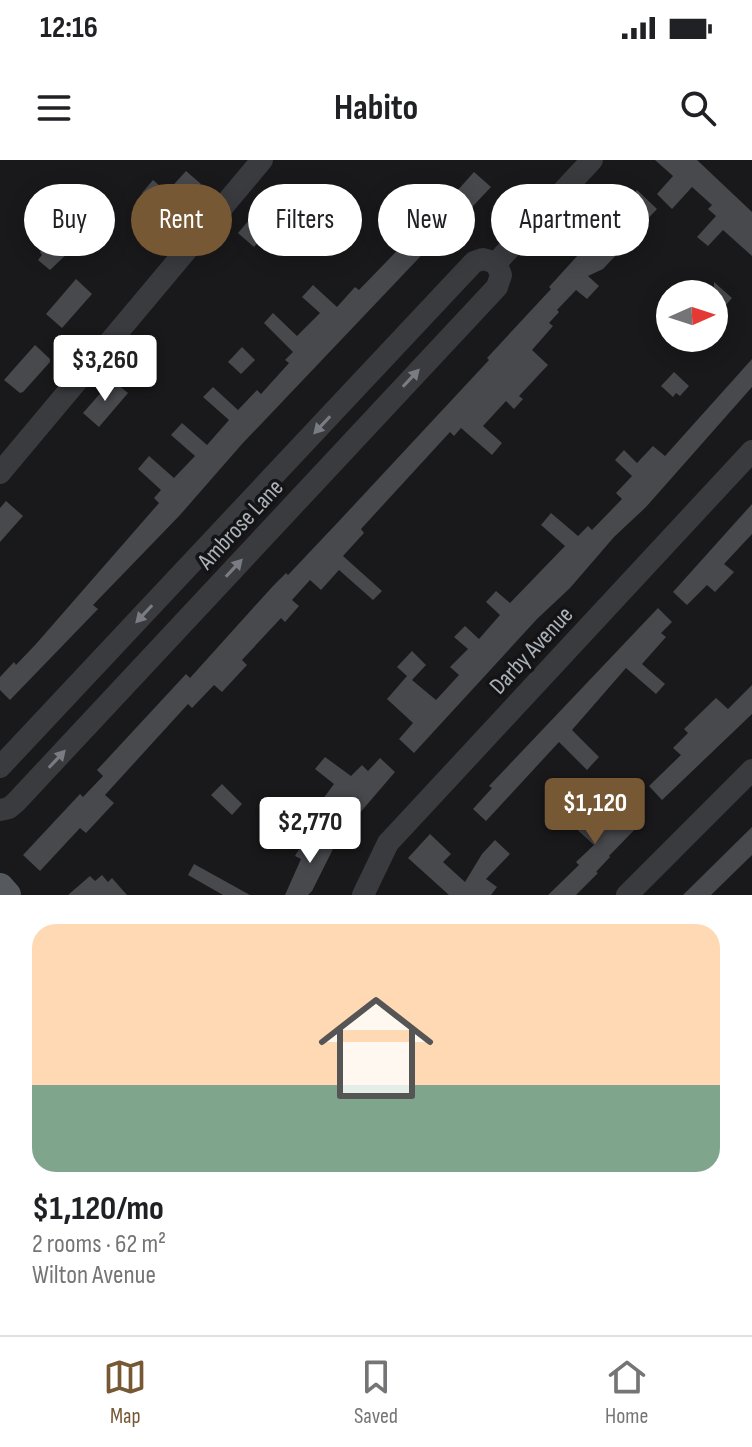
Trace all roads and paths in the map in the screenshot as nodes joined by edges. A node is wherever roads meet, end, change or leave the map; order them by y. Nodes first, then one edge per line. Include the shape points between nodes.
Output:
1 (262, 160) edge
2 (592, 160) edge
3 (496, 263) junction
4 (297, 451) junction
5 (752, 451) edge
6 (0, 473) edge
7 (322, 474) junction
8 (85, 677) junction
9 (111, 700) junction
10 (0, 767) edge
11 (752, 770) edge
12 (0, 810) edge
13 (0, 887) edge
14 (7, 895) edge
15 (363, 895) edge
16 (627, 895) edge

1 - 6 street
2 - 3 street, Ambrose Lane
3 -> 4 street, Ambrose Lane via 474,262
7 -> 3 street, Ambrose Lane via 497,287 501,275
4 - 7 street
4 -> 8 street, Ambrose Lane
5 - 15 street, Darby Avenue via 388,843
9 -> 7 street, Ambrose Lane
8 - 9 street
8 - 10 street, Ambrose Lane
12 -> 9 street, Ambrose Lane via 16,802
11 - 16 street
13 - 14 main road

